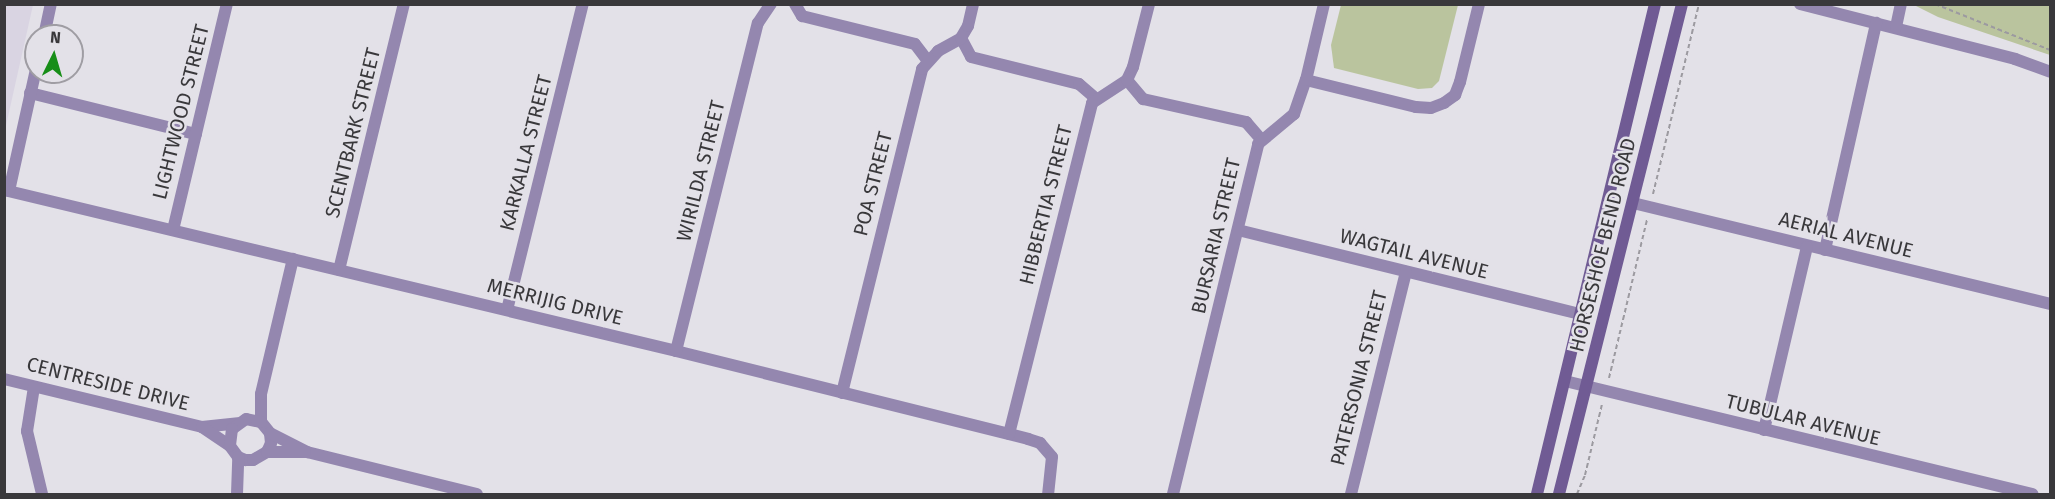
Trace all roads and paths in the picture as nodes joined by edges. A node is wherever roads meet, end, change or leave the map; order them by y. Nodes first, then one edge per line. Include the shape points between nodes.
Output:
1 (51, 4) edge
2 (227, 4) edge
3 (404, 4) edge
4 (583, 4) edge
5 (795, 4) edge
6 (973, 4) edge
7 (1149, 4) edge
8 (1324, 4) edge
9 (1479, 4) edge
10 (1655, 4) edge
11 (1682, 4) edge
12 (1699, 4) edge
13 (1800, 4) edge
14 (1901, 4) edge
15 (1935, 4) edge
16 (765, 6) edge
17 (1876, 23) junction
18 (47, 24) edge
19 (1896, 27) junction
20 (961, 38) junction
21 (2050, 50) edge
22 (927, 60) junction
23 (2050, 72) edge
24 (1127, 80) junction
25 (1306, 80) junction
26 (32, 84) edge
27 (30, 93) junction
28 (1096, 99) junction
29 (196, 134) junction
30 (1261, 139) junction
31 (7, 191) edge
32 (1633, 203) junction
33 (1650, 207) junction
34 (173, 230) junction
35 (1238, 230) junction
36 (1808, 247) junction
37 (1825, 250) junction
38 (293, 259) junction
39 (339, 270) junction
40 (1406, 272) junction
41 (2050, 304) edge
42 (507, 310) junction
43 (1581, 314) junction
44 (676, 351) junction
45 (4, 379) edge
46 (1565, 381) junction
47 (34, 387) junction
48 (1588, 387) junction
49 (1605, 392) junction
50 (842, 393) junction
51 (261, 394) junction
52 (242, 421) junction
53 (261, 422) junction
54 (202, 427) junction
55 (1764, 430) junction
56 (270, 433) junction
57 (1009, 434) junction
58 (230, 446) junction
59 (267, 452) junction
60 (307, 452) junction
61 (238, 457) junction
62 (253, 460) junction
63 (238, 490) edge
64 (461, 493) edge
65 (42, 495) edge
66 (477, 495) edge
67 (1048, 495) edge
68 (1173, 495) edge
69 (1351, 495) edge
70 (1537, 495) edge
71 (1559, 495) edge
72 (1577, 495) edge
73 (2033, 495) edge

1 - 18 street
2 - 29 street, LIGHTWOOD STREET
3 - 39 street, SCENTBARK STREET
4 - 42 street, KARKALLA STREET
5 - 22 street via 802,16 915,44
6 - 20 street
7 - 24 street
8 - 25 street, BURSARIA STREET
9 - 25 street via 1460,82 1455,94 1444,103 1431,108 1416,107
10 - 43 street, HORSESHOE BEND ROAD
11 - 32 street, HORSESHOE BEND ROAD
12 - 33 path
13 - 17 street
14 - 19 street
15 - 21 path
16 - 44 street, WIRILDA STREET
17 - 19 street
17 - 37 street
19 - 23 street
20 - 22 street
20 - 28 street via 971,57 1079,84
22 - 50 street, POA STREET
24 - 28 street
24 - 30 street via 1143,99 1246,122
25 - 30 street, BURSARIA STREET via 1294,114
26 - 27 street
27 - 29 street
27 - 31 street
28 - 57 street, HIBBERTIA STREET
29 - 34 street, LIGHTWOOD STREET
30 - 35 street, BURSARIA STREET
31 - 34 street, MERRIJIG DRIVE
32 - 33 street, AERIAL AVENUE
32 - 48 street, HORSESHOE BEND ROAD
33 - 36 street, AERIAL AVENUE
33 - 49 path
34 - 38 street, MERRIJIG DRIVE
35 - 40 street, WAGTAIL AVENUE
35 - 68 street, BURSARIA STREET
36 - 37 street, AERIAL AVENUE
36 - 55 street
37 - 41 street, AERIAL AVENUE
38 - 39 street, MERRIJIG DRIVE
38 - 51 street
39 - 42 street, MERRIJIG DRIVE
40 - 43 street, WAGTAIL AVENUE
40 - 69 street, PATERSONIA STREET
42 - 44 street, MERRIJIG DRIVE
43 - 46 street, HORSESHOE BEND ROAD
44 - 50 street, MERRIJIG DRIVE
45 - 47 street, CENTRESIDE DRIVE
46 - 48 street, TUBULAR AVENUE
46 - 70 street, HORSESHOE BEND ROAD
47 - 54 street, CENTRESIDE DRIVE
47 - 65 street via 27,431
48 - 49 street, TUBULAR AVENUE
48 - 71 street, HORSESHOE BEND ROAD
49 - 55 street, TUBULAR AVENUE
49 - 72 path
50 - 57 street, MERRIJIG DRIVE
51 - 52 street
51 - 53 street
52 - 53 street, CENTRESIDE DRIVE
52 - 54 street, CENTRESIDE DRIVE
52 - 58 street via 232,429
53 - 56 street
54 - 58 street, CENTRESIDE DRIVE
55 - 73 street, TUBULAR AVENUE
56 - 59 street
56 - 60 street
57 - 67 street, MERRIJIG DRIVE via 1048,449 1053,467
58 - 61 street, CENTRESIDE DRIVE
59 - 60 street
59 - 62 street
60 - 64 street
61 - 62 street
61 - 63 street
62 - 63 street
64 - 66 street

